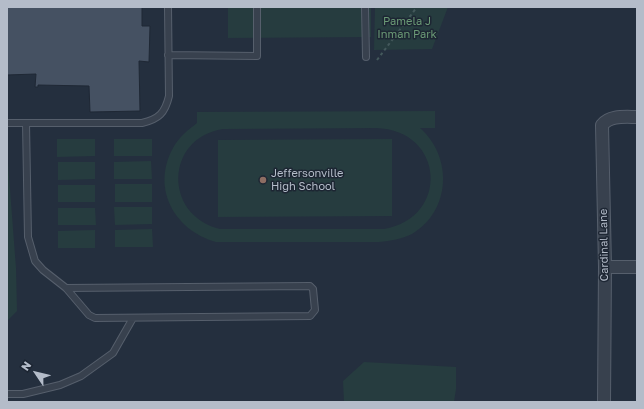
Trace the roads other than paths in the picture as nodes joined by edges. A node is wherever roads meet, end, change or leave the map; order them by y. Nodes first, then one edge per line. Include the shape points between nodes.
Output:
1 (168, 7) edge
2 (257, 7) edge
3 (365, 7) edge
4 (168, 55) junction
5 (366, 57) dead end
6 (637, 117) edge
7 (7, 123) edge
8 (26, 123) junction
9 (605, 267) junction
10 (637, 267) edge
11 (66, 288) junction
12 (133, 318) junction
13 (7, 394) edge
14 (604, 402) edge

1 - 4 lane
2 - 4 lane via 257,56
3 - 5 lane
4 - 8 lane via 169,96 166,107 152,120
6 - 9 street, Cardinal Lane via 608,119 602,125
7 - 8 lane
8 - 11 lane via 28,236 35,261
9 - 10 street
9 - 14 street, Cardinal Lane
11 - 12 lane via 89,315 95,318
11 - 12 lane via 303,285 313,289 315,310 310,316
12 - 13 lane via 112,353 81,376 60,385 23,394

